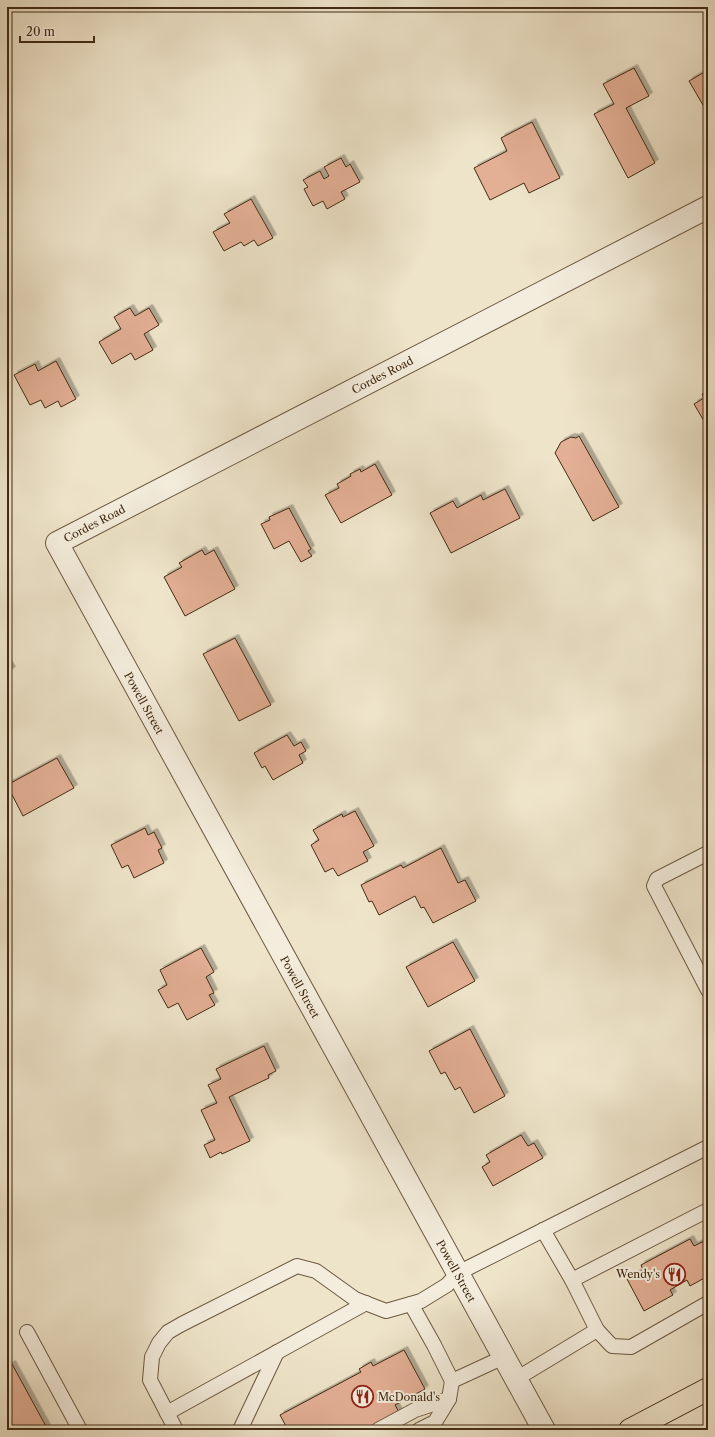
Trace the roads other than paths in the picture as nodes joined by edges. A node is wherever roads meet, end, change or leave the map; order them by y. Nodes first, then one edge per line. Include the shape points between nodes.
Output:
1 (708, 207) edge
2 (57, 544) joint
3 (708, 853) edge
4 (708, 990) edge
5 (706, 1152) edge
6 (708, 1210) edge
7 (543, 1230) junction
8 (458, 1273) junction
9 (572, 1280) junction
10 (366, 1303) junction
11 (708, 1303) edge
12 (411, 1304) junction
13 (597, 1330) junction
14 (27, 1332) dead end
15 (277, 1352) junction
16 (504, 1357) junction
17 (516, 1379) junction
18 (452, 1381) junction
19 (708, 1389) edge
20 (449, 1399) junction
21 (167, 1413) junction
22 (80, 1430) edge
23 (176, 1430) edge
24 (240, 1430) edge
25 (378, 1430) edge
26 (419, 1430) edge
27 (544, 1430) edge
28 (630, 1430) edge

1 - 2 street, Cordes Road
2 - 8 street, Powell Street
3 - 4 lane via 657,879 654,886
5 - 7 lane
6 - 9 lane
7 - 8 lane
7 - 9 lane
8 - 12 lane via 447,1285 421,1301
8 - 16 street, Powell Street
9 - 13 lane
10 - 12 lane via 386,1311
10 - 15 lane
10 - 21 lane via 355,1299 316,1271 297,1266 182,1324 168,1332 152,1357 150,1380
11 - 13 lane via 631,1347 612,1346
12 - 18 lane
13 - 17 lane
14 - 22 lane
15 - 21 lane
15 - 24 lane
16 - 17 street, Powell Street
16 - 18 lane
17 - 27 street, Powell Street
18 - 20 lane
19 - 28 main road
20 - 25 lane via 415,1410
20 - 26 lane via 435,1422
21 - 23 lane

